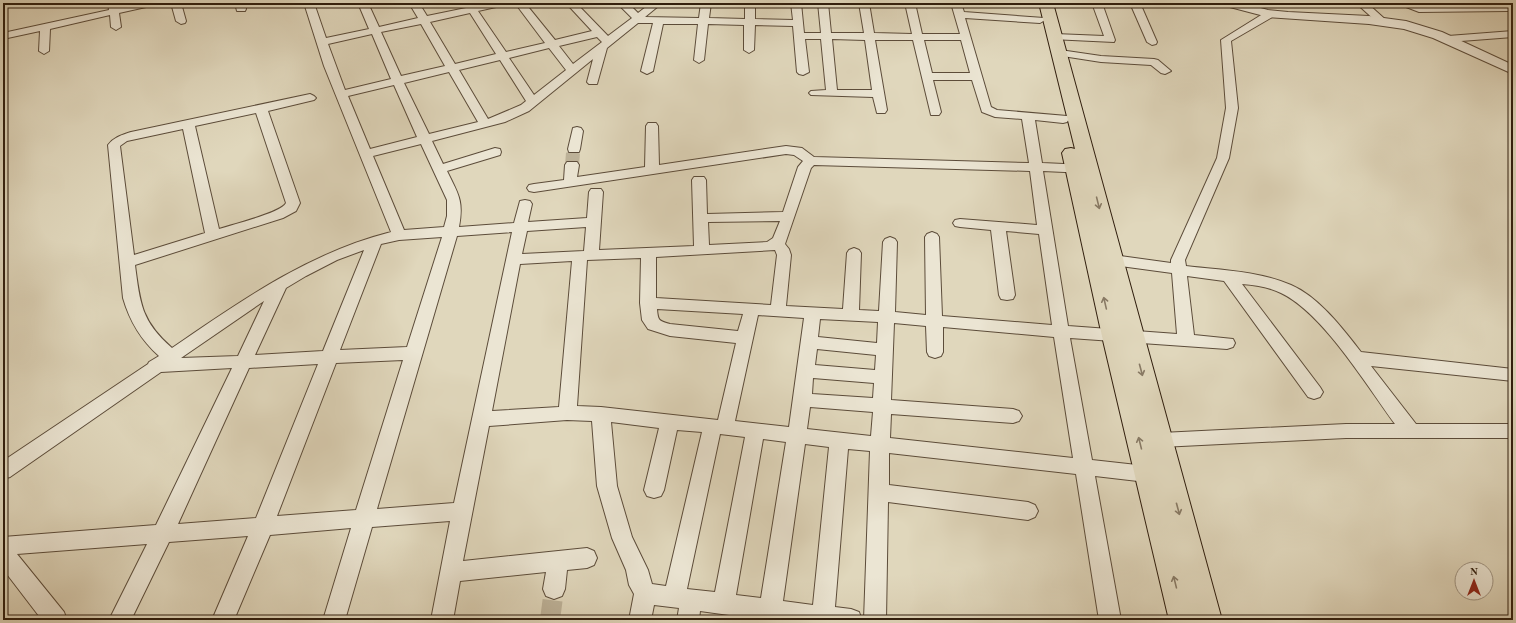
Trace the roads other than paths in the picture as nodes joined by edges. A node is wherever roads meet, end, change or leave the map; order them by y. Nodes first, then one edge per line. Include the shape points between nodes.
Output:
1 (152, 3) edge
2 (176, 3) edge
3 (309, 3) edge
4 (363, 3) edge
5 (414, 3) edge
6 (502, 3) edge
7 (520, 3) edge
8 (571, 3) edge
9 (622, 3) edge
10 (657, 3) edge
11 (706, 3) edge
12 (750, 3) edge
13 (796, 3) edge
14 (823, 3) edge
15 (864, 3) edge
16 (910, 3) edge
17 (956, 3) edge
18 (1097, 3) edge
19 (1135, 3) edge
20 (1230, 3) edge
21 (1362, 3) edge
22 (1404, 3) edge
23 (470, 6) edge
24 (1480, 6) edge
25 (113, 7) edge
26 (1041, 8) edge
27 (1508, 8) dead end
28 (1270, 14) junction
29 (960, 15) junction
30 (424, 19) junction
31 (636, 19) junction
32 (181, 21) dead end
33 (659, 21) junction
34 (704, 21) junction
35 (1382, 21) junction
36 (750, 22) junction
37 (797, 22) junction
38 (45, 27) junction
39 (116, 27) dead end
40 (375, 30) junction
41 (1500, 34) junction
42 (1513, 34) edge
43 (3, 36) edge
44 (799, 36) junction
45 (826, 36) junction
46 (869, 36) junction
47 (917, 37) junction
48 (966, 37) junction
49 (1448, 39) junction
50 (603, 40) junction
51 (322, 42) junction
52 (1152, 42) dead end
53 (1513, 43) edge
54 (552, 45) junction
55 (749, 50) dead end
56 (44, 52) dead end
57 (504, 56) junction
58 (1058, 58) junction
59 (699, 60) dead end
60 (452, 68) junction
61 (572, 70) junction
62 (1513, 70) edge
63 (647, 71) dead end
64 (1165, 71) dead end
65 (803, 72) dead end
66 (927, 76) junction
67 (977, 77) junction
68 (398, 81) junction
69 (593, 82) dead end
70 (342, 94) junction
71 (815, 94) dead end
72 (832, 94) junction
73 (878, 94) junction
74 (310, 98) dead end
75 (533, 102) junction
76 (261, 109) junction
77 (881, 110) dead end
78 (935, 112) dead end
79 (1028, 116) junction
80 (1063, 119) junction
81 (188, 124) junction
82 (485, 124) junction
83 (652, 126) dead end
84 (577, 131) dead end
85 (426, 140) junction
86 (574, 149) tunnel mouth
87 (496, 152) dead end
88 (366, 154) junction
89 (811, 161) junction
90 (572, 165) tunnel mouth
91 (1037, 168) junction
92 (440, 169) junction
93 (1082, 169) junction
94 (652, 171) junction
95 (699, 180) dead end
96 (570, 182) junction
97 (534, 188) dead end
98 (596, 192) dead end
99 (525, 204) dead end
100 (788, 216) junction
101 (701, 218) junction
102 (594, 222) junction
103 (960, 223) dead end
104 (998, 226) junction
105 (520, 227) junction
106 (451, 230) junction
107 (1046, 230) junction
108 (399, 235) junction
109 (214, 236) junction
110 (932, 237) dead end
111 (375, 241) junction
112 (890, 242) dead end
113 (776, 244) junction
114 (702, 250) junction
115 (649, 253) junction
116 (854, 253) dead end
117 (585, 256) junction
118 (513, 259) junction
119 (1113, 260) junction
120 (127, 262) junction
121 (1179, 269) junction
122 (1228, 276) junction
123 (280, 284) junction
124 (1007, 295) dead end
125 (648, 303) junction
126 (752, 308) junction
127 (778, 310) junction
128 (813, 312) junction
129 (851, 314) junction
130 (886, 317) junction
131 (934, 321) junction
132 (1062, 332) junction
133 (1123, 336) junction
134 (745, 338) junction
135 (1186, 340) junction
136 (809, 342) junction
137 (1227, 343) dead end
138 (885, 350) junction
139 (935, 352) dead end
140 (413, 354) junction
141 (170, 356) junction
142 (328, 358) junction
143 (1356, 358) junction
144 (244, 362) junction
145 (155, 366) junction
146 (806, 371) junction
147 (1513, 375) edge
148 (883, 377) junction
149 (1314, 392) dead end
150 (802, 400) junction
151 (882, 406) junction
152 (567, 413) junction
153 (601, 414) junction
154 (1013, 416) dead end
155 (480, 419) junction
156 (670, 421) junction
157 (719, 426) junction
158 (755, 431) junction
159 (1513, 431) edge
160 (1411, 432) junction
161 (796, 436) junction
162 (1161, 440) junction
163 (839, 441) junction
164 (880, 445) junction
165 (1084, 467) junction
166 (3, 471) edge
167 (1147, 474) junction
168 (1169, 476) junction
169 (654, 490) dead end
170 (879, 492) junction
171 (462, 511) junction
172 (1028, 511) dead end
173 (364, 518) junction
174 (263, 526) junction
175 (163, 533) junction
176 (3, 546) edge
177 (3, 553) edge
178 (587, 558) dead end
179 (558, 562) junction
180 (450, 572) junction
181 (554, 589) tunnel mouth
182 (645, 592) junction
183 (724, 604) junction
184 (684, 606) edge
185 (769, 615) edge
186 (823, 616) junction
187 (56, 620) edge
188 (120, 620) edge
189 (223, 620) edge
190 (334, 620) edge
191 (442, 620) edge
192 (640, 620) edge
193 (851, 620) edge
194 (875, 620) edge
195 (1110, 620) edge
196 (1184, 620) edge
197 (1207, 620) edge

1 - 25 street
2 - 32 street
3 - 51 street
4 - 40 street
5 - 30 street
6 - 23 street
7 - 54 street
8 - 50 street
9 - 31 street
10 - 31 street
11 - 34 street
12 - 36 street
13 - 37 street
14 - 45 street
15 - 46 street
16 - 47 street
17 - 29 street
18 - 58 street via 1110,40
19 - 52 street
20 - 28 street via 1250,11
21 - 35 street
22 - 24 street via 1419,9
23 - 30 street
23 - 57 street
24 - 27 street
25 - 38 street
25 - 39 street
26 - 29 street
26 - 58 main road
26 - 58 main road
28 - 35 street
28 - 121 street via 1226,40 1232,108 1223,158 1178,260
29 - 48 street
30 - 40 street
30 - 60 street
31 - 33 street
31 - 50 street
33 - 34 street
33 - 63 street
34 - 36 street
34 - 59 street
35 - 49 street via 1411,26
36 - 37 street
36 - 55 street
37 - 44 street
38 - 43 street
38 - 56 street
40 - 51 street
40 - 68 street
41 - 42 street
41 - 49 street
41 - 53 street
44 - 45 street
44 - 65 street
45 - 46 street
45 - 72 street
46 - 47 street
46 - 73 street
47 - 48 street
47 - 66 street
48 - 67 street
49 - 62 street
50 - 54 street
50 - 61 street
50 - 69 street
51 - 70 street
54 - 57 street
54 - 61 street
57 - 60 street
57 - 75 street
58 - 64 street via 1154,62
58 - 80 main road
58 - 93 main road
60 - 68 street
60 - 82 street
61 - 75 street
66 - 67 street
66 - 78 street
67 - 79 street via 988,111
68 - 70 street
68 - 85 street
70 - 88 street
71 - 72 street
72 - 73 street
73 - 77 street
74 - 76 street
75 - 82 street via 513,114
76 - 81 street
76 - 109 street via 293,203 291,208 278,215
79 - 80 street
79 - 91 street
80 - 93 main road
81 - 109 street
81 - 120 street via 131,136 114,145
82 - 85 street
83 - 94 street
84 - 86 street
85 - 88 street
85 - 92 street
87 - 92 street
88 - 108 street
89 - 91 street
89 - 94 street via 797,151 786,150
89 - 100 street via 805,168
90 - 96 street
91 - 93 street
91 - 107 street
92 - 106 street via 454,200
93 -> 119 main road
133 -> 93 main road
94 - 96 street
95 - 101 street
96 - 97 street
98 - 102 street
99 - 105 street
100 - 101 street
100 - 113 street
101 - 114 street
102 - 105 street
102 - 117 street
103 - 104 street
104 - 107 street
104 - 124 street
105 - 106 street
105 - 118 street
106 - 108 street
106 - 140 street
107 - 132 street
108 - 111 street
109 - 120 street
110 - 131 street
111 - 123 street via 332,258
111 - 142 street
112 - 130 street
113 - 114 street via 758,248
113 - 127 street via 784,255
114 - 115 street
115 - 117 street
115 - 125 street
116 - 129 street
117 - 118 street
117 - 152 street
118 - 155 street
119 - 121 street
119 - 133 main road
120 - 141 street via 131,298 138,322 153,341
121 - 122 street
121 - 135 street
122 - 143 street via 1274,284 1300,297 1324,318
122 - 149 street
123 - 141 street
123 - 144 street
125 - 126 street
125 - 134 street via 650,320 661,328
126 - 127 street
126 - 134 street
127 - 128 street
128 - 129 street
128 - 136 street
129 - 130 street
130 - 131 street
130 - 138 street
131 - 132 street
131 - 139 street
132 - 133 street
132 - 165 street
133 - 135 street
133 -> 162 main road
167 -> 133 main road
134 - 157 street
135 - 137 street
136 - 138 street
136 - 146 street
138 - 148 street
140 - 142 street
140 - 173 street
141 - 145 street
142 - 144 street
142 - 174 street
143 - 147 street
143 - 160 street
144 - 145 street
144 - 175 street
145 - 166 street
146 - 148 street
146 - 150 street
148 - 151 street
150 - 151 street
150 - 161 street
151 - 154 street
151 - 164 street
152 - 153 street
152 - 155 street
153 - 156 street
153 - 182 street via 607,486 622,538
155 - 171 street
156 - 157 street
156 - 169 street
157 - 158 street
157 - 184 street
158 - 161 street
158 - 183 street
159 - 160 street
160 - 162 street via 1346,431
161 - 163 street
161 - 185 street
162 - 168 main road
163 - 164 street
163 - 186 street
164 - 165 street
164 - 170 street
165 - 167 street
165 - 195 street
167 - 168 street
196 -> 167 main road
168 -> 197 main road
170 - 172 street
170 - 194 street
171 - 173 street
171 - 180 street
173 - 174 street
173 - 190 street
174 - 175 street
174 - 189 street
175 - 176 street
175 - 188 street
177 - 187 street
178 - 179 street
179 - 180 street
179 - 181 street
180 - 191 street
182 - 184 street
182 - 192 street
183 - 184 street
183 - 185 street
185 - 186 street
186 - 193 street

